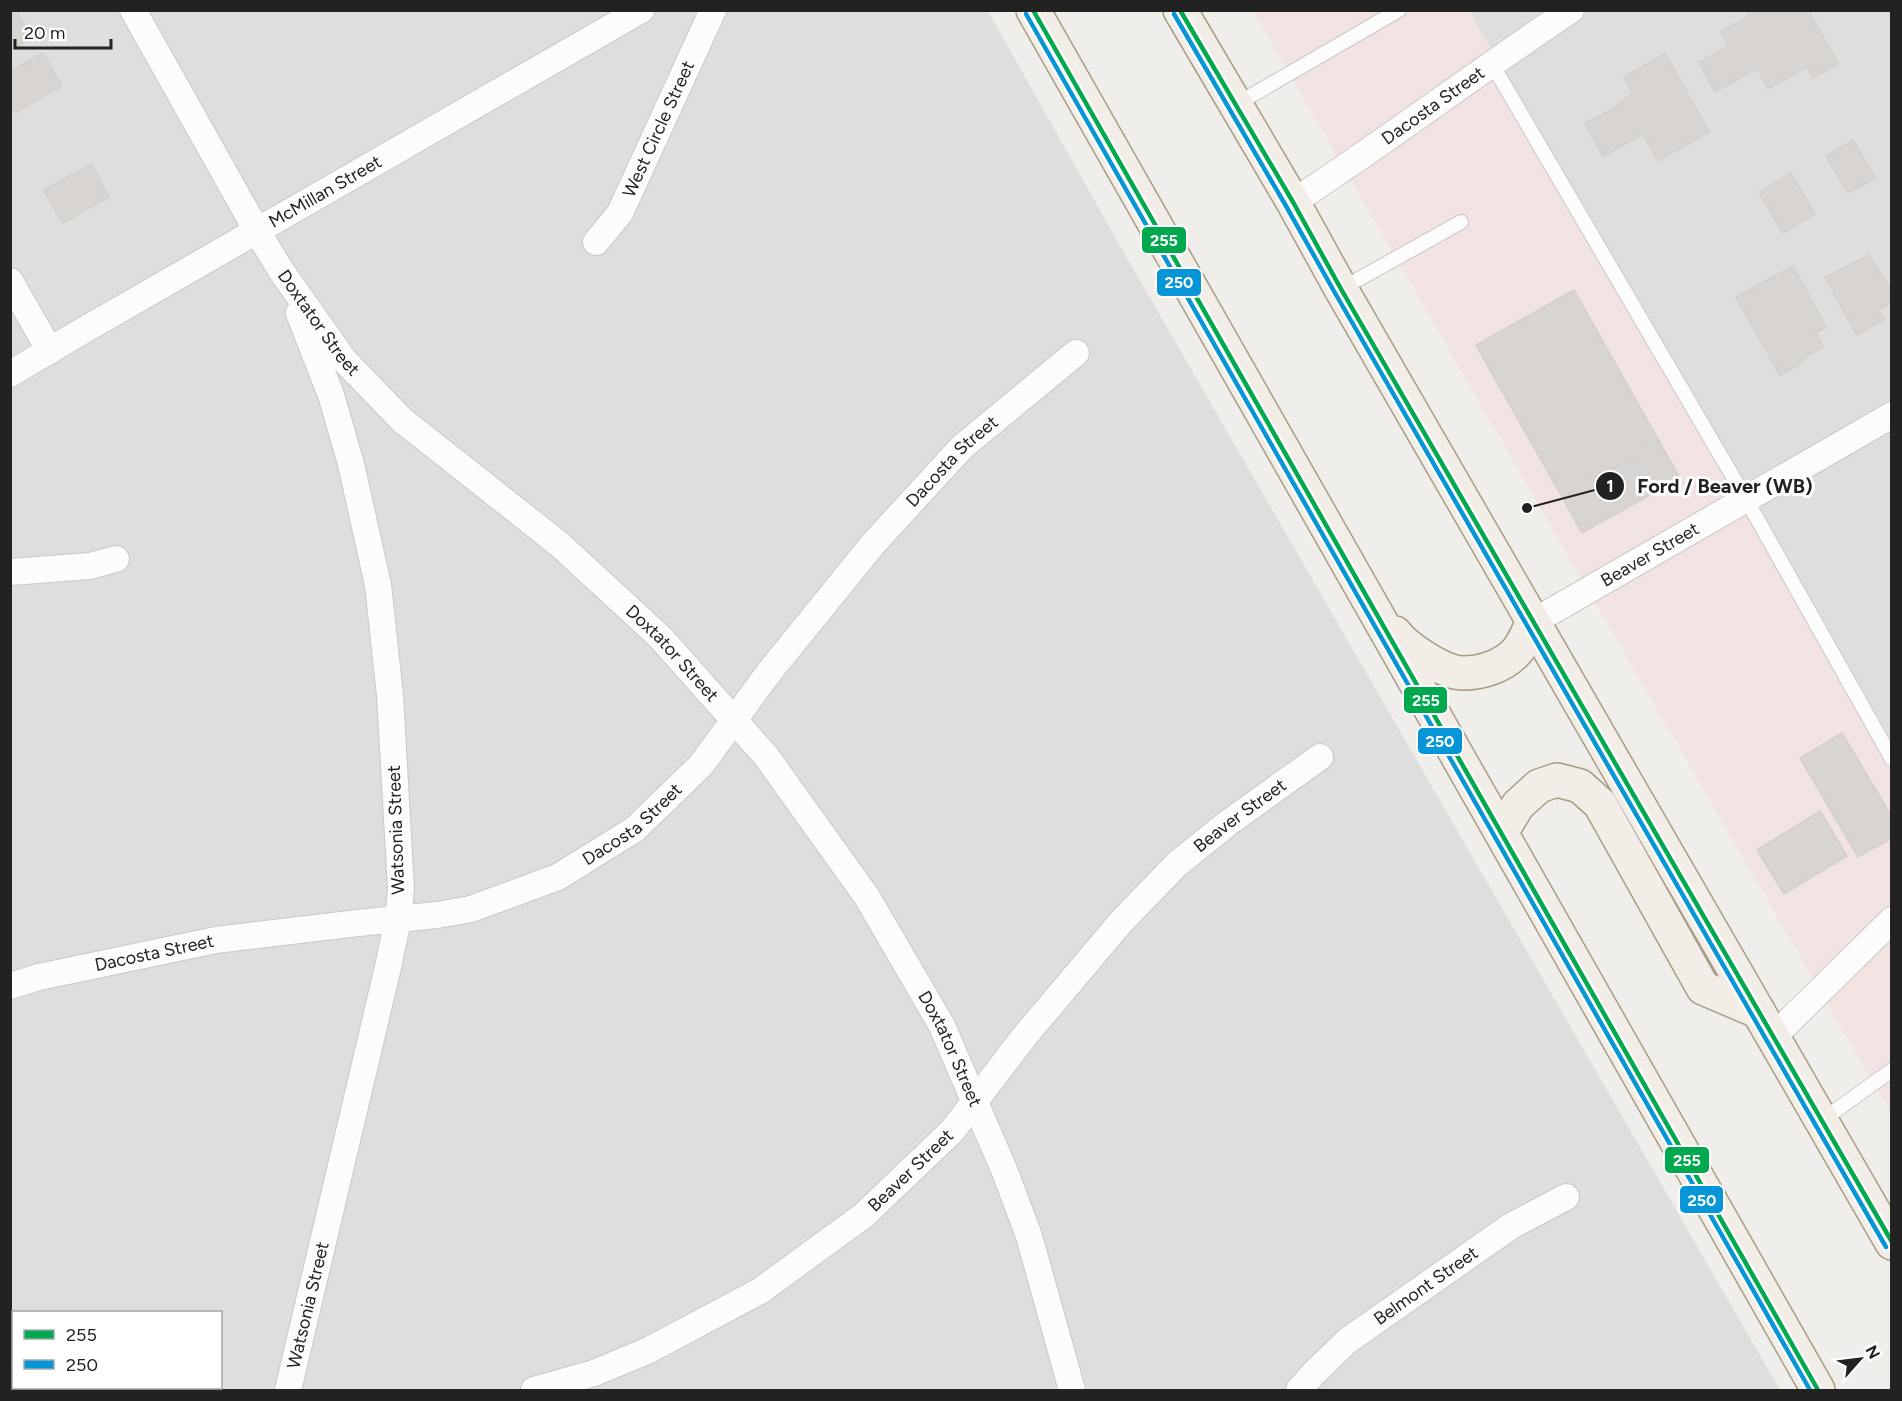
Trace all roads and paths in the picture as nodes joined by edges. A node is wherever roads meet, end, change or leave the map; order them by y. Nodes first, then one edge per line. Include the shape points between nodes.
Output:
1 (133, 10) edge
2 (641, 10) edge
3 (713, 10) edge
4 (1034, 10) edge
5 (1180, 10) edge
6 (1399, 10) edge
7 (1571, 10) edge
8 (1492, 63) junction
9 (1235, 105) junction
10 (1293, 202) junction
11 (1461, 222) dead end
12 (257, 231) junction
13 (596, 242) dead end
14 (282, 272) junction
15 (10, 281) edge
16 (1341, 289) junction
17 (50, 351) junction
18 (1076, 353) dead end
19 (10, 374) edge
20 (1892, 415) edge
21 (1746, 499) junction
22 (116, 559) dead end
23 (10, 572) edge
24 (1358, 581) junction
25 (1533, 622) junction
26 (734, 720) junction
27 (1320, 757) dead end
28 (1892, 759) edge
29 (1501, 833) junction
30 (398, 919) junction
31 (1892, 920) edge
32 (10, 986) edge
33 (1765, 1024) junction
34 (1892, 1070) edge
35 (974, 1100) junction
36 (1821, 1121) junction
37 (1566, 1197) dead end
38 (1892, 1243) edge
39 (288, 1390) edge
40 (534, 1390) edge
41 (1072, 1390) edge
42 (1299, 1390) edge
43 (1818, 1390) edge

1 - 12 street, Doxtator Street
2 - 12 street, McMillan Street
3 - 13 street, West Circle Street via 620,213
4 - 24 main road
5 - 9 main road
6 - 9 lane
7 - 8 street, Dacosta Street
8 - 10 street, Dacosta Street
8 - 21 lane
9 - 10 main road
10 - 16 main road
11 - 16 lane
12 - 14 street, Doxtator Street
12 - 17 street, McMillan Street
14 - 26 street, Doxtator Street via 344,360 402,420 559,544 660,637
14 - 30 street, Watsonia Street via 331,395 378,585 390,695 400,889
15 - 17 street
16 - 25 main road
17 - 19 street, McMillan Street
18 - 26 street, Dacosta Street via 962,447 873,544
20 - 21 street, Beaver Street
21 - 25 street, Beaver Street
21 - 28 lane
22 - 23 street via 90,566
24 - 25 main road via 1400,640 1429,662 1461,674 1493,669 1517,651
24 - 29 main road
25 - 33 main road
26 - 30 street, Dacosta Street via 701,765 635,829 558,878 471,909
26 - 35 street, Doxtator Street via 766,756 867,897 942,1026
27 - 35 street, Beaver Street via 1176,864 1120,923
29 - 33 main road via 1518,805 1539,786 1557,780 1580,786 1600,804 1703,988
29 - 43 main road
30 - 32 street, Dacosta Street via 216,940
30 - 39 street, Watsonia Street
31 - 33 street
33 - 36 main road
34 - 36 lane
35 - 40 street, Beaver Street via 952,1131 864,1215 760,1291 647,1351
35 - 41 street, Doxtator Street via 1029,1236
36 - 38 main road
37 - 42 street, Belmont Street via 1512,1226 1347,1341

